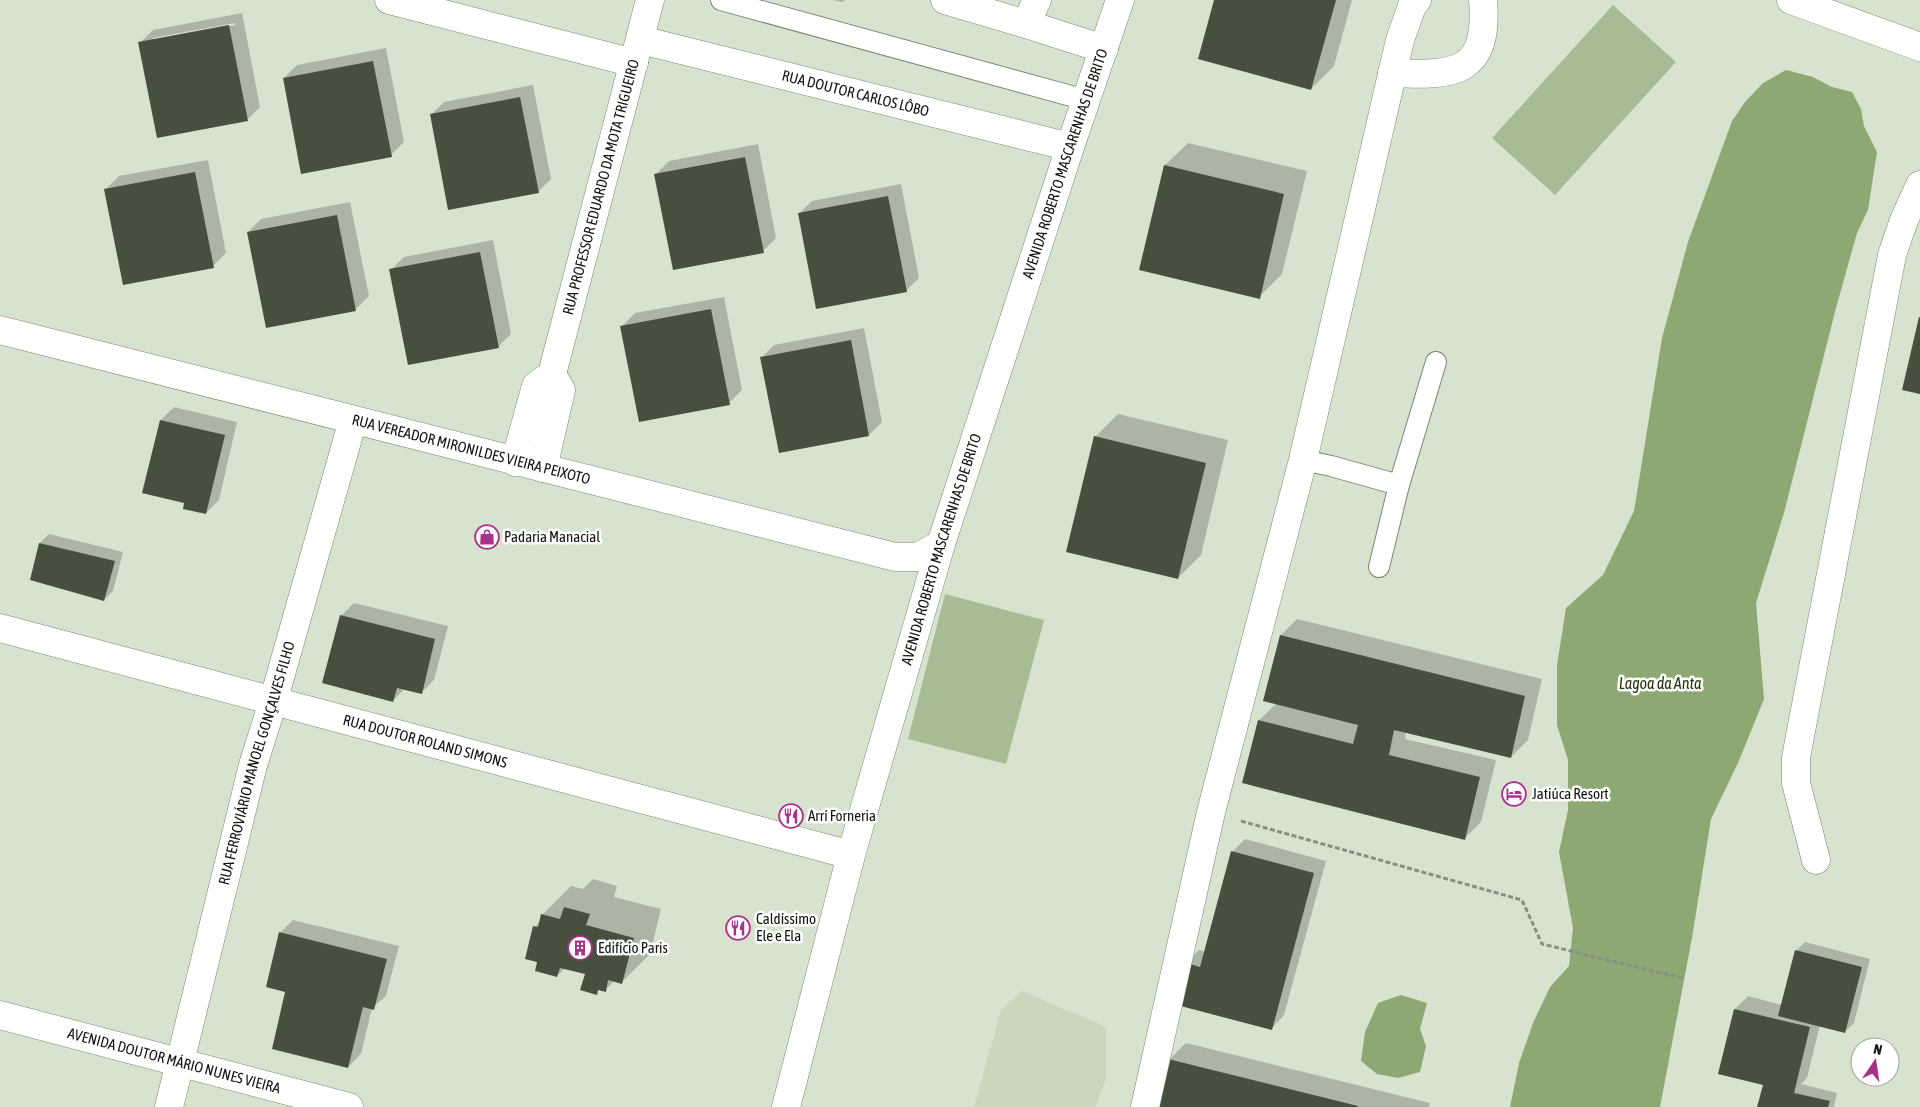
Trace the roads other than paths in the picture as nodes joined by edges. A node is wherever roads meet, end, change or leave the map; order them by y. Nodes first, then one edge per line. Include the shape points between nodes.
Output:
1 (389, 0) edge
2 (650, 0) edge
3 (721, 0) edge
4 (944, 0) edge
5 (1120, 0) edge
6 (1417, 0) edge
7 (1484, 0) edge
8 (1791, 0) edge
9 (1032, 12) edge
10 (1920, 47) edge
11 (1104, 49) junction
12 (637, 52) junction
13 (1392, 73) junction
14 (1086, 100) junction
15 (1070, 147) junction
16 (1920, 185) edge
17 (0, 330) edge
18 (1436, 362) dead end
19 (552, 374) junction
20 (353, 420) junction
21 (1303, 460) junction
22 (515, 462) junction
23 (543, 468) junction
24 (1399, 485) junction
25 (941, 544) junction
26 (1379, 568) dead end
27 (0, 628) edge
28 (273, 702) junction
29 (851, 855) junction
30 (1816, 860) dead end
31 (0, 1014) edge
32 (181, 1062) junction
33 (170, 1107) edge
34 (349, 1107) edge
35 (786, 1107) edge
36 (1145, 1107) edge

1 - 12 street, RUA DOUTOR CARLOS LÔBO
2 - 12 street, RUA PROFESSOR EDUARDO DA MOTA TRIGUEIRO
3 - 14 lane
4 - 9 street
5 - 11 street, AVENIDA ROBERTO MASCARENHAS DE BRITO
6 - 13 street via 1400,40
7 - 13 street via 1481,42 1463,67 1437,73
8 - 10 street
9 - 11 street
11 - 14 street, AVENIDA ROBERTO MASCARENHAS DE BRITO
12 - 15 street, RUA DOUTOR CARLOS LÔBO
12 - 19 street, RUA PROFESSOR EDUARDO DA MOTA TRIGUEIRO
13 - 21 street
14 - 15 street, AVENIDA ROBERTO MASCARENHAS DE BRITO
15 - 25 street, AVENIDA ROBERTO MASCARENHAS DE BRITO
16 - 30 street via 1892,255 1798,743 1796,783
17 - 20 street, RUA VEREADOR MIRONILDES VIEIRA PEIXOTO
18 - 24 lane
19 - 22 street via 536,386
19 - 23 street via 562,390
20 - 22 street, RUA VEREADOR MIRONILDES VIEIRA PEIXOTO
20 - 28 street, RUA FERROVIÁRIO MANOEL GONÇALVES FILHO
21 - 24 lane
21 - 36 street via 1211,812
22 - 23 street, RUA VEREADOR MIRONILDES VIEIRA PEIXOTO
23 - 25 street, RUA VEREADOR MIRONILDES VIEIRA PEIXOTO via 895,557 918,557
24 - 26 lane
25 - 29 street, AVENIDA ROBERTO MASCARENHAS DE BRITO
27 - 28 street, RUA DOUTOR ROLAND SIMONS
28 - 29 street, RUA DOUTOR ROLAND SIMONS
28 - 32 street, RUA FERROVIÁRIO MANOEL GONÇALVES FILHO via 253,765
29 - 35 street, AVENIDA ROBERTO MASCARENHAS DE BRITO
31 - 32 street, AVENIDA DOUTOR MÁRIO NUNES VIEIRA
32 - 33 street, RUA FERROVIÁRIO MANOEL GONÇALVES FILHO
32 - 34 street, AVENIDA DOUTOR MÁRIO NUNES VIEIRA

